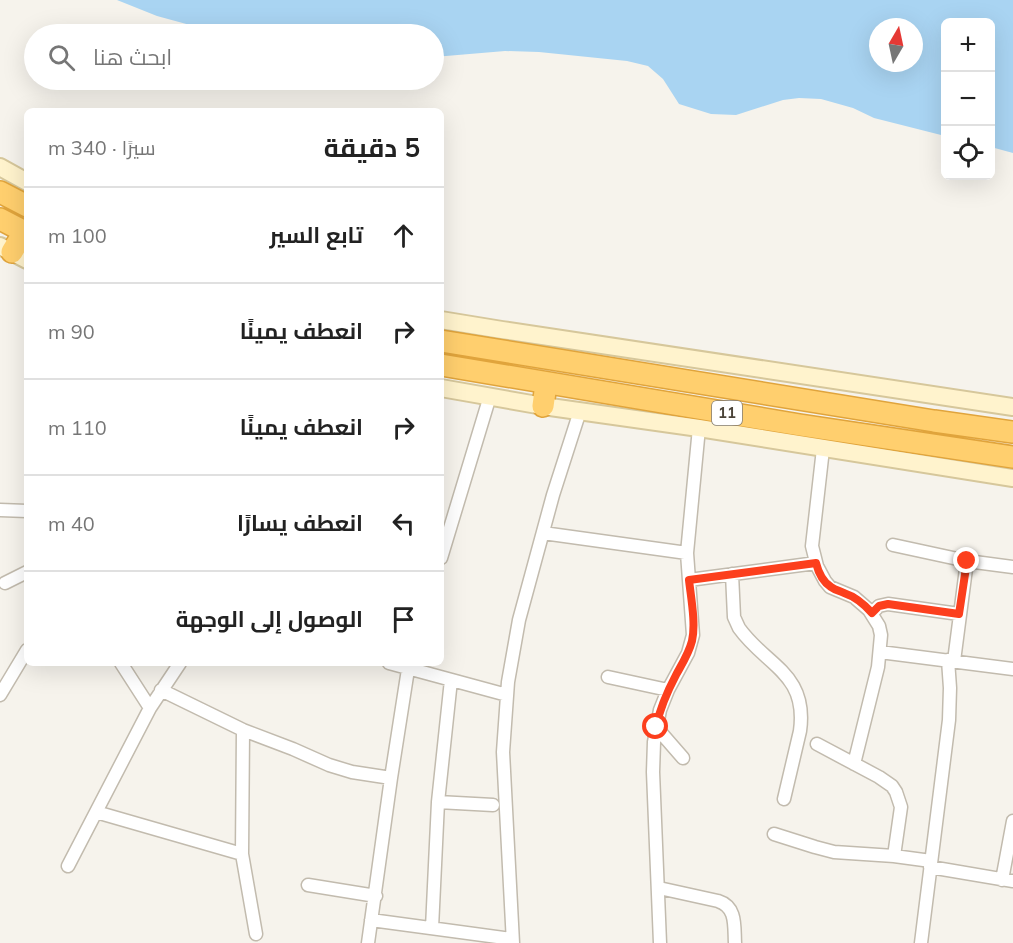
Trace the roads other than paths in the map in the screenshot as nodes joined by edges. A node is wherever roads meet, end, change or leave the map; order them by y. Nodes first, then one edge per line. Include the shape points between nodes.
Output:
1 (0, 167) edge
2 (24, 180) edge
3 (0, 192) edge
4 (24, 204) edge
5 (0, 219) edge
6 (24, 231) edge
7 (24, 234) edge
8 (13, 252) edge
9 (444, 321) edge
10 (501, 340) junction
11 (444, 341) edge
12 (444, 366) edge
13 (546, 384) junction
14 (444, 388) edge
15 (586, 390) junction
16 (769, 393) junction
17 (490, 396) junction
18 (543, 406) junction
19 (1013, 407) edge
20 (580, 411) junction
21 (934, 421) junction
22 (800, 425) junction
23 (699, 428) junction
24 (1013, 432) edge
25 (823, 449) junction
26 (1013, 457) edge
27 (1013, 478) edge
28 (0, 510) edge
29 (24, 511) edge
30 (543, 533) junction
31 (893, 546) dead end
32 (444, 548) edge
33 (687, 553) junction
34 (967, 561) junction
35 (816, 563) junction
36 (1013, 567) edge
37 (24, 574) edge
38 (732, 574) junction
39 (689, 580) junction
40 (5, 583) dead end
41 (872, 613) junction
42 (959, 614) junction
43 (880, 652) junction
44 (24, 655) edge
45 (951, 660) junction
46 (123, 666) edge
47 (178, 666) edge
48 (408, 666) edge
49 (1013, 669) edge
50 (608, 677) dead end
51 (451, 680) junction
52 (161, 690) junction
53 (668, 690) junction
54 (0, 695) edge
55 (507, 696) junction
56 (150, 708) junction
57 (656, 727) junction
58 (243, 730) junction
59 (817, 744) dead end
60 (683, 758) dead end
61 (854, 764) junction
62 (391, 778) junction
63 (784, 799) dead end
64 (438, 802) junction
65 (493, 805) dead end
66 (96, 812) junction
67 (1013, 821) edge
68 (774, 834) dead end
69 (242, 854) junction
70 (894, 856) junction
71 (931, 864) junction
72 (68, 866) dead end
73 (1008, 881) edge
74 (308, 885) dead end
75 (658, 888) junction
76 (376, 896) junction
77 (659, 908) junction
78 (371, 920) junction
79 (432, 928) junction
80 (256, 934) dead end
81 (513, 941) edge
82 (368, 943) edge
83 (650, 943) edge
84 (660, 943) edge
85 (735, 943) edge
86 (921, 943) edge

1 - 2 main road
3 - 4 highway
5 - 6 highway
7 - 8 highway
9 - 10 main road
10 - 11 highway, 11
10 - 16 highway, 11
10 - 19 main road
12 - 13 highway, 11
13 - 15 highway, 11
13 - 18 highway
14 - 17 main road
15 - 16 highway via 638,388 758,407 766,404
15 - 22 highway, 11
16 - 21 highway, 11
17 - 18 main road
17 - 32 street
18 - 20 main road
20 - 23 main road
20 - 30 street
21 - 22 highway via 897,423 809,410 801,415
21 - 24 highway, 11
22 - 26 highway, 11
23 - 25 main road
23 - 33 street
25 - 27 main road
25 - 35 street via 812,546
28 - 29 street
30 - 33 street
30 - 55 street via 519,620
31 - 34 street
33 - 39 street
34 - 36 street
34 - 42 street
35 - 38 street
35 - 41 street via 828,585 862,602
37 - 40 street
38 - 39 street
38 - 63 street via 734,617 739,628 789,680 799,699 802,720
39 - 53 street via 693,635
41 - 42 street via 888,604
41 - 43 street via 879,626
42 - 45 street
43 - 45 street
43 - 61 street
44 - 54 street
45 - 49 street
45 - 71 street via 949,720
46 - 56 street
47 - 52 street
48 - 51 street
48 - 62 street
50 - 53 street
51 - 55 street
51 - 64 street
52 - 56 street
52 - 58 street
53 - 57 street
55 - 81 street via 503,752
56 - 66 street
57 - 60 street
57 - 75 street via 653,772
58 - 62 street via 329,765
58 - 69 street
59 - 61 street
61 - 70 street via 886,781 900,800
62 - 76 street
64 - 65 street
64 - 79 street
66 - 69 street
66 - 72 street
67 - 73 street
68 - 70 street via 834,852
69 - 80 street
70 - 71 street
71 - 73 street
71 - 86 street
74 - 76 street
75 - 77 street
75 - 85 street via 727,905 732,913
76 - 78 street
77 - 83 street
77 - 84 street
78 - 79 street
78 - 82 street
79 - 81 street

